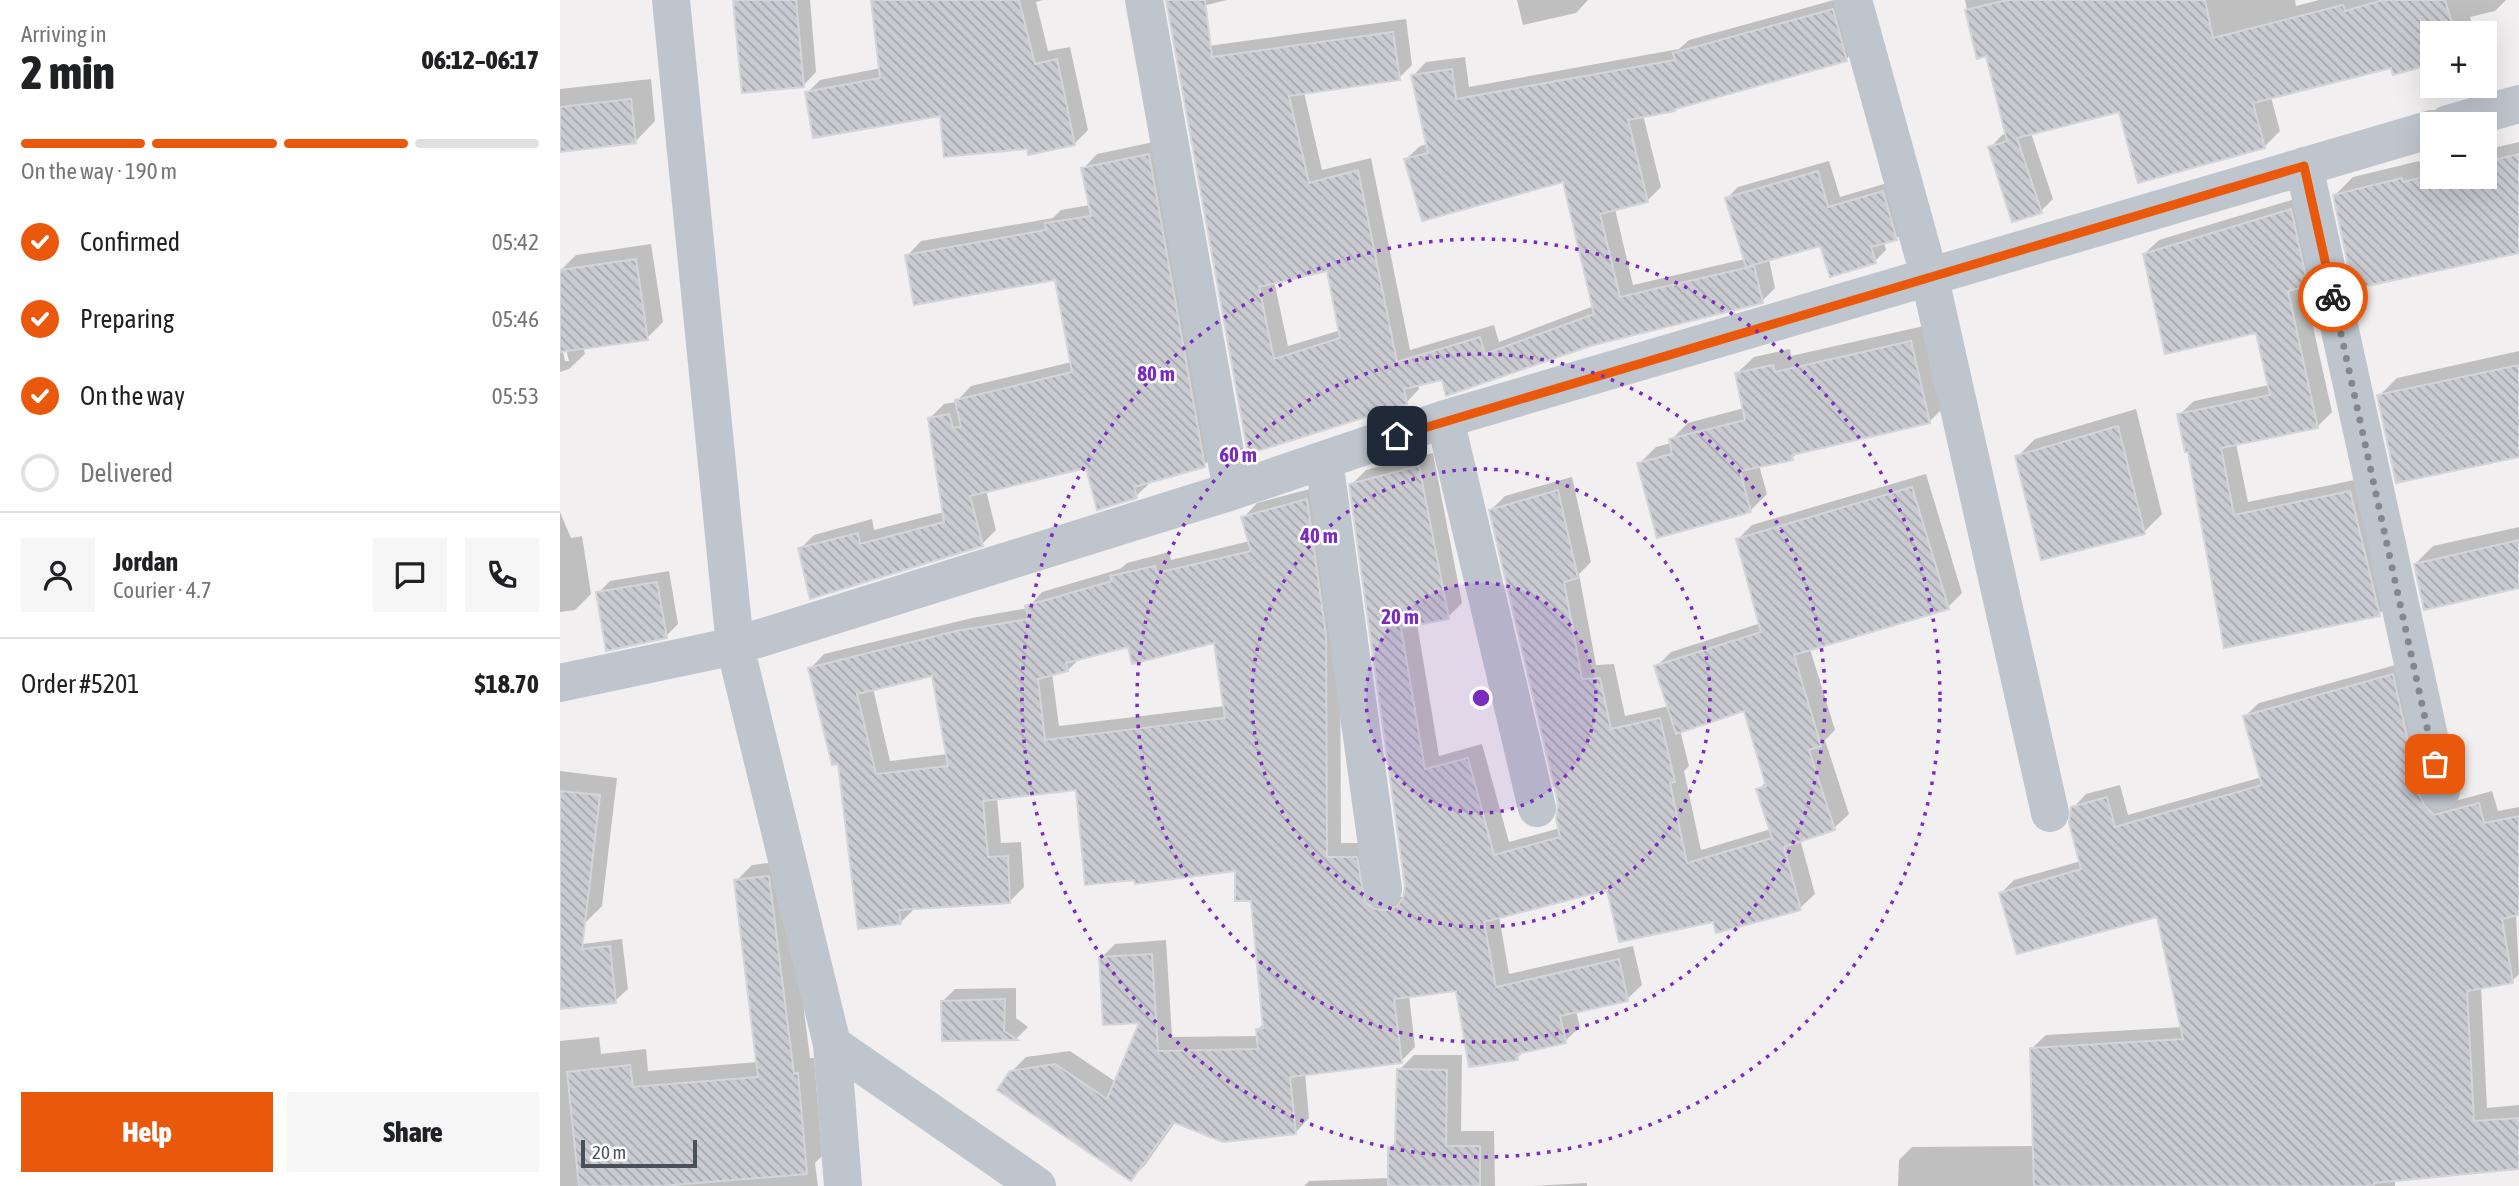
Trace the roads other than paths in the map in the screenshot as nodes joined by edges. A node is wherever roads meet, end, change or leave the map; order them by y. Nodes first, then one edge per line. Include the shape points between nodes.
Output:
1 (671, 0) edge
2 (1144, 0) edge
3 (1853, 0) edge
4 (2519, 104) edge
5 (2491, 112) edge
6 (2420, 132) edge
7 (2304, 166) junction
8 (1930, 279) junction
9 (1446, 419) junction
10 (1324, 460) junction
11 (1232, 491) junction
12 (734, 646) junction
13 (560, 683) edge
14 (2441, 791) dead end
15 (1537, 808) dead end
16 (2050, 813) dead end
17 (1384, 889) dead end
18 (832, 1044) junction
19 (843, 1186) edge
20 (1037, 1186) edge

1 - 12 street
2 - 11 street
3 - 8 street
4 - 5 street
6 - 7 street
7 - 8 street
7 - 14 street
8 - 9 street
8 - 16 street
9 - 10 street
9 - 15 street
10 - 11 street
10 - 17 street
11 - 12 street
12 - 13 street
12 - 18 street
18 - 19 street
18 - 20 street

